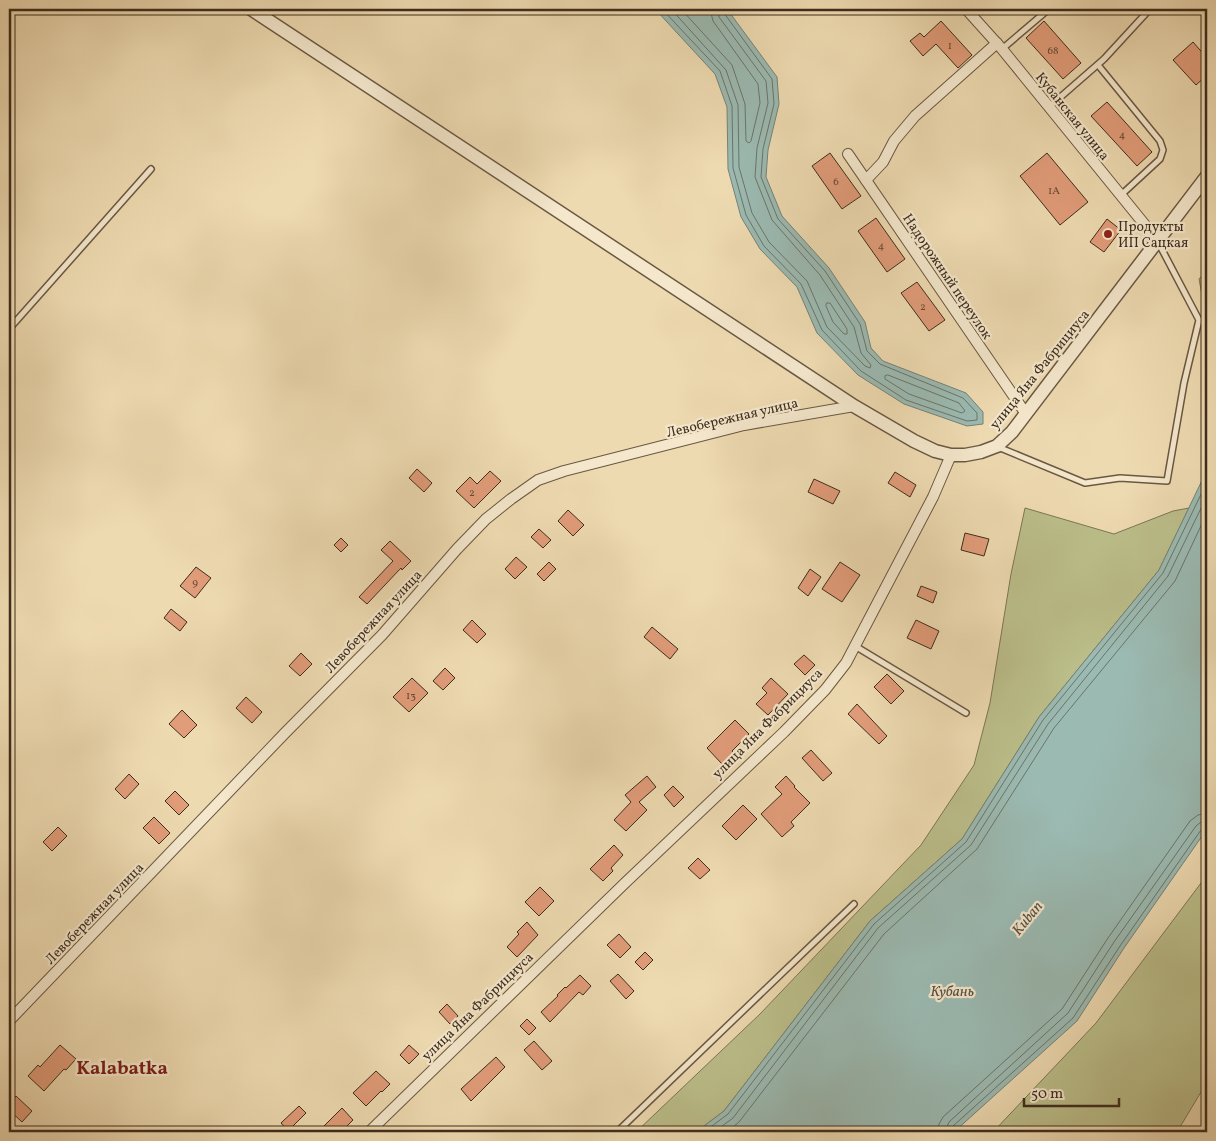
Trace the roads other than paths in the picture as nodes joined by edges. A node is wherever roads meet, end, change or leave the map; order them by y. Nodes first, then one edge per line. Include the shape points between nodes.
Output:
1 (251, 9) edge
2 (966, 9) edge
3 (1049, 9) edge
4 (1150, 9) edge
5 (999, 46) junction
6 (1098, 65) junction
7 (1049, 108) junction
8 (848, 154) dead end
9 (151, 169) dead end
10 (1207, 176) edge
11 (866, 180) junction
12 (1120, 196) junction
13 (1158, 241) junction
14 (9, 329) edge
15 (854, 406) junction
16 (1026, 414) junction
17 (997, 446) junction
18 (951, 455) junction
19 (855, 646) junction
20 (966, 713) dead end
21 (854, 904) dead end
22 (9, 1021) edge
23 (369, 1132) edge
24 (617, 1132) edge

1 - 15 street
2 - 5 street, Кубанская улица
3 - 5 lane
4 - 6 lane
5 - 7 street, Кубанская улица
5 - 11 street via 915,116
6 - 7 lane
6 - 12 lane via 1160,141 1163,150 1160,158
7 - 12 street, Кубанская улица
8 - 11 street, Надорожный переулок
9 - 14 lane
10 - 13 street, улица Яна Фабрициуса
11 - 16 street, Надорожный переулок
12 - 13 street, Кубанская улица
13 - 16 street, улица Яна Фабрициуса
13 - 17 lane via 1199,320 1182,392 1167,481 1120,478 1085,483
15 - 18 street via 914,441
15 - 22 street, Левобережная улица via 744,426 564,471 538,480 511,499 486,519 382,635
16 - 17 street, улица Яна Фабрициуса
17 - 18 street, улица Яна Фабрициуса via 981,452
18 - 19 street, улица Яна Фабрициуса via 933,497
19 - 20 lane
19 - 23 street, улица Яна Фабрициуса via 825,690 784,732
21 - 24 lane

